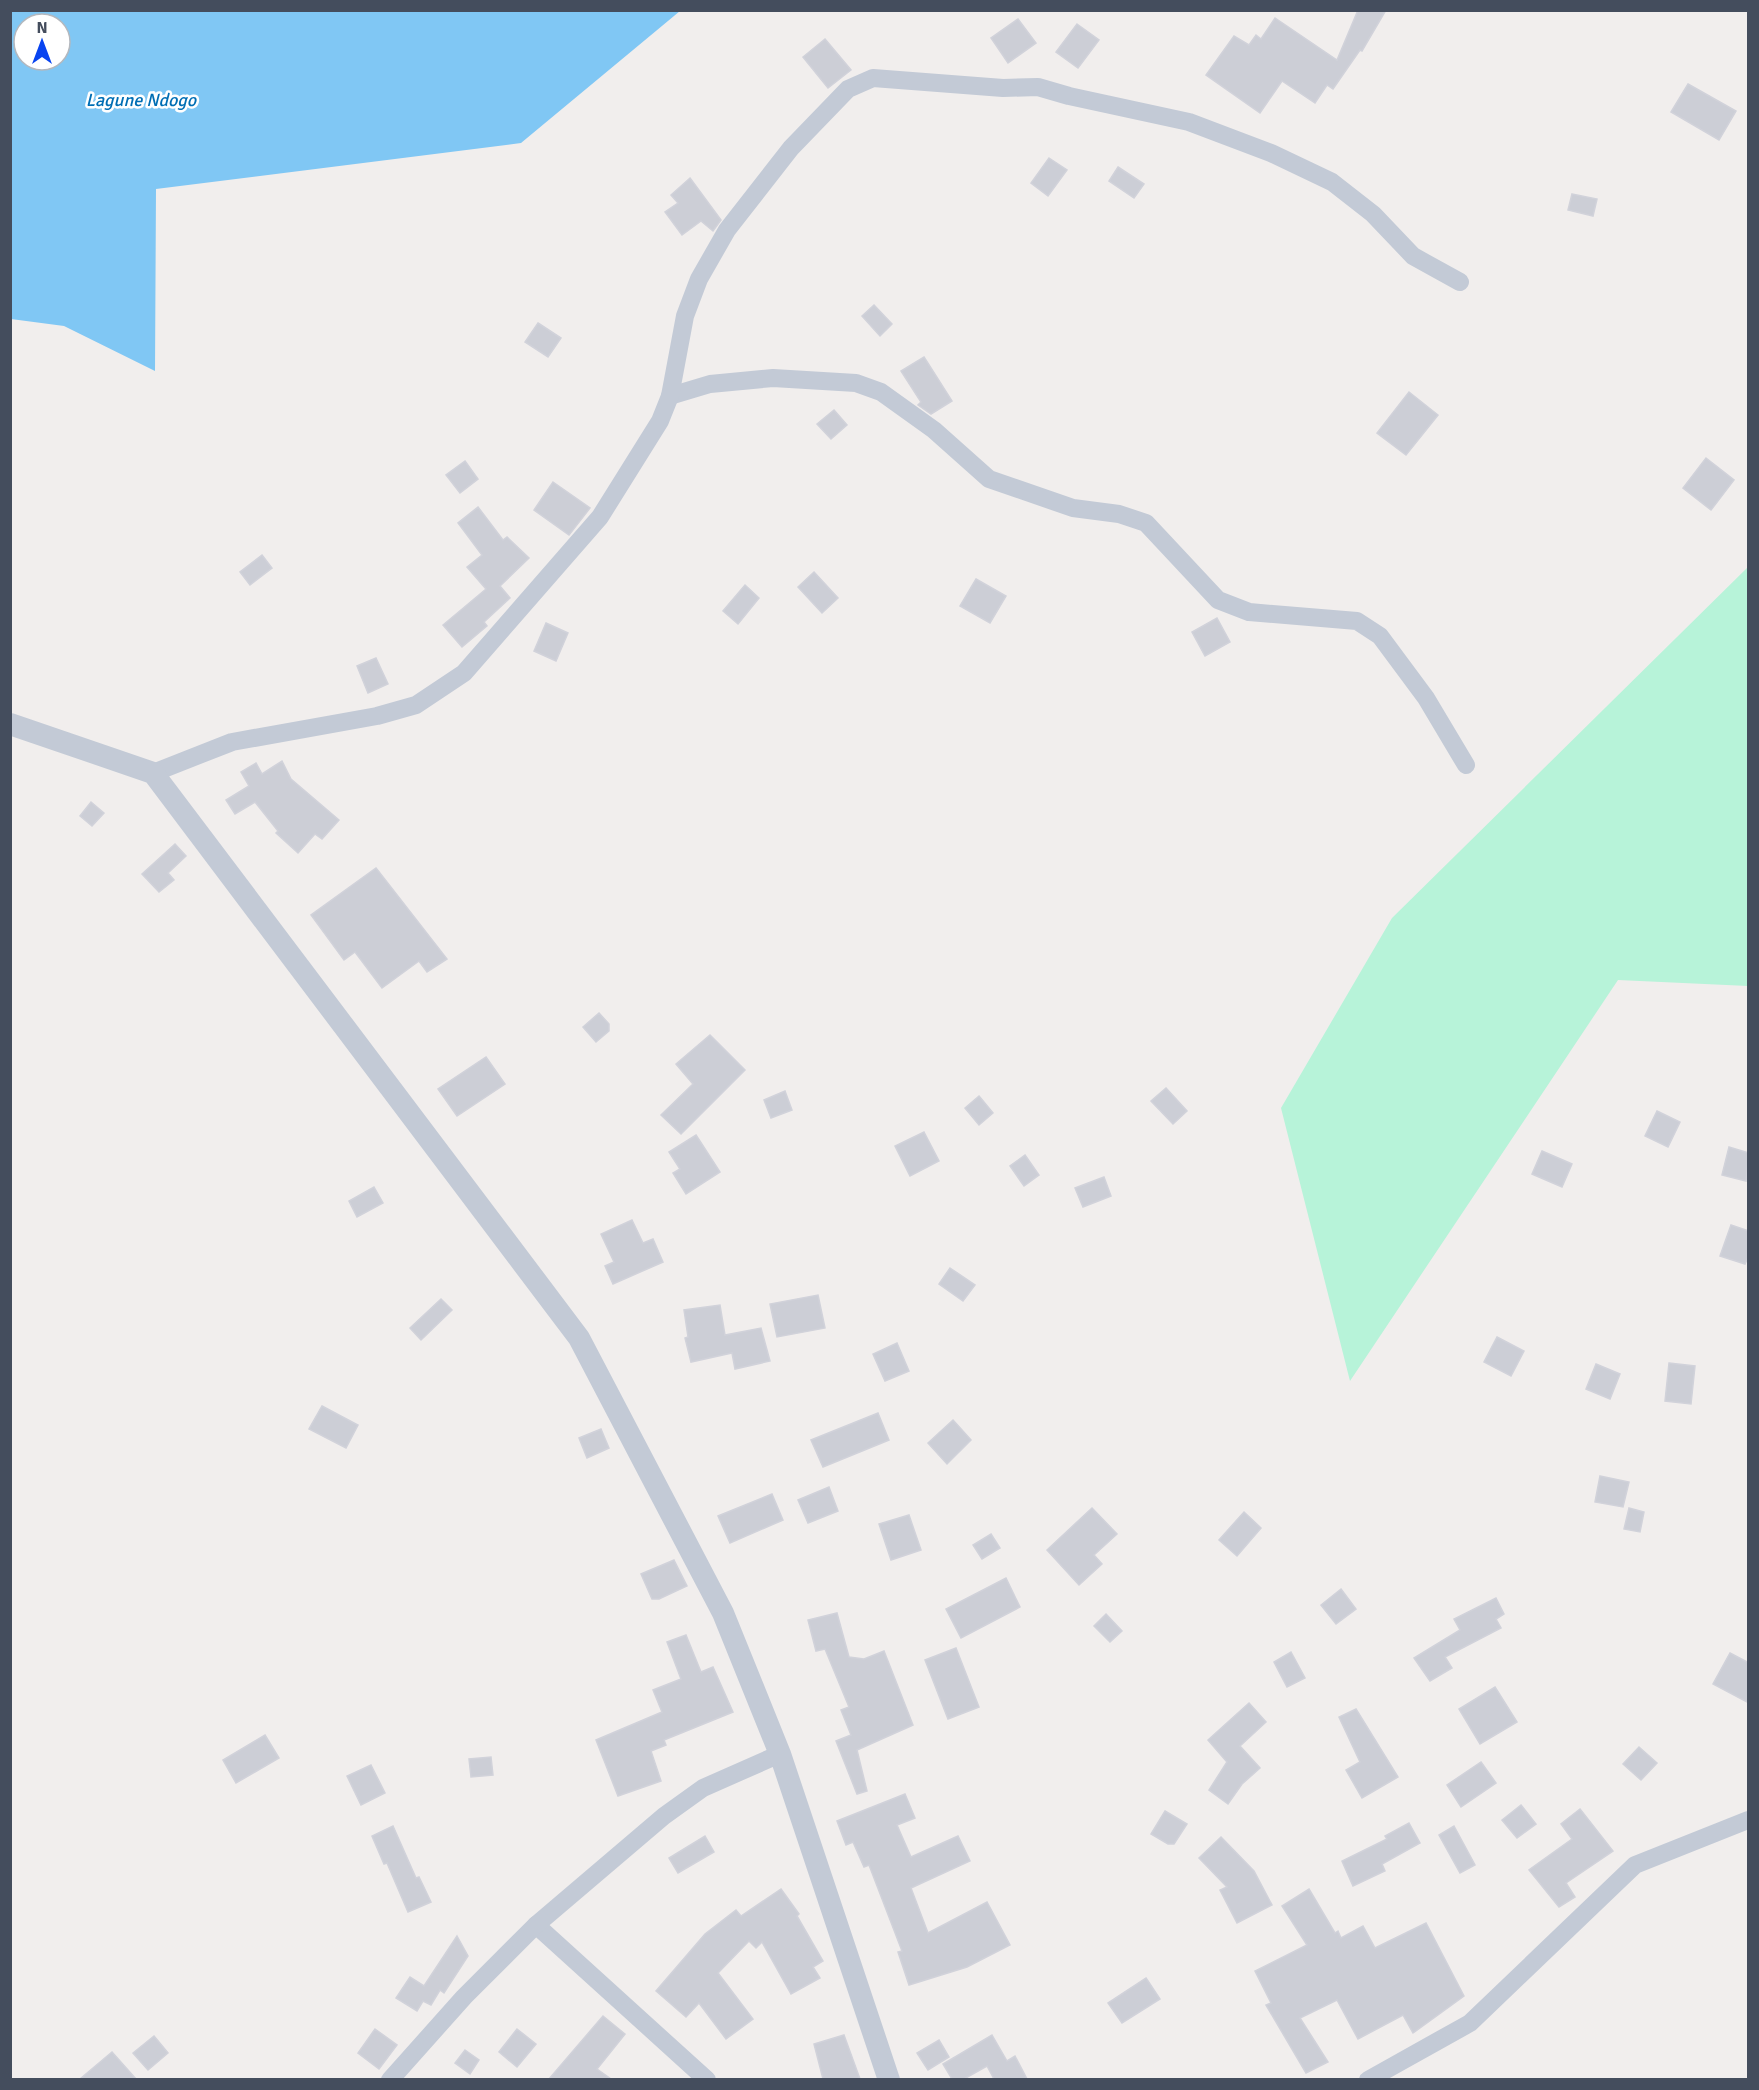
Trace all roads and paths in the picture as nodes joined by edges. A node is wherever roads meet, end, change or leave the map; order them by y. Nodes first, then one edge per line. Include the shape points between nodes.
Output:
1 (1460, 282) dead end
2 (670, 396) junction
3 (10, 724) edge
4 (1466, 765) dead end
5 (153, 773) junction
6 (780, 1754) junction
7 (1749, 1820) edge
8 (536, 1924) junction
9 (390, 2079) edge
10 (705, 2079) edge
11 (889, 2079) edge
12 (1368, 2079) edge

1 - 2 street via 1413,256 1373,214 1332,182 1271,153 1189,122 1038,87 873,78 848,89 792,148 727,230 699,279 685,316
2 - 4 street via 710,384 773,378 856,383 881,392 934,430 989,479 1073,508 1119,514 1146,524 1218,600 1249,612 1357,621 1380,636 1426,698
2 - 5 street via 660,421 600,517 464,673 416,705 377,716 232,742
3 - 5 street
5 - 6 street via 579,1338 723,1613
6 - 8 street via 703,1788
6 - 11 street
7 - 12 street via 1635,1865 1470,2023
8 - 9 street
8 - 10 street

